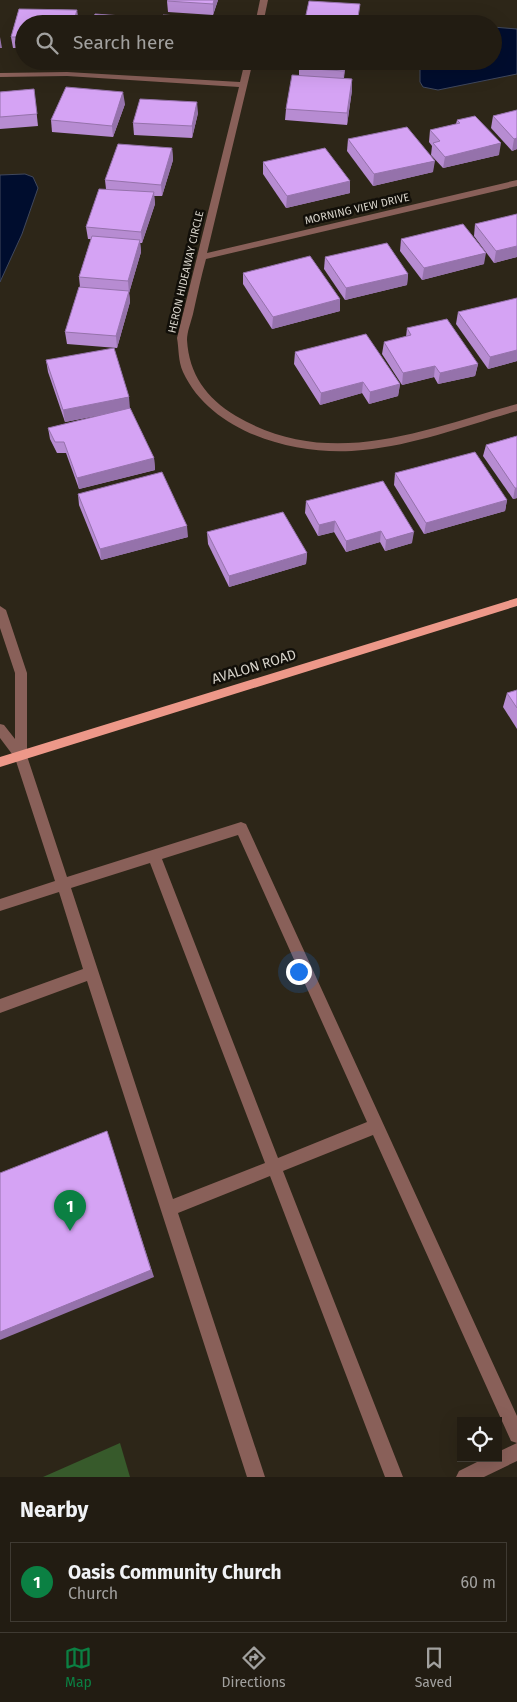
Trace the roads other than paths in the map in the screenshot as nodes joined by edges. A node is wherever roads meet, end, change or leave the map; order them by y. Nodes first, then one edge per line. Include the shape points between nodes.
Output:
1 (264, 0) edge
2 (260, 15) edge
3 (247, 70) edge
4 (0, 75) edge
5 (244, 85) junction
6 (517, 183) edge
7 (202, 257) junction
8 (517, 407) edge
9 (517, 602) edge
10 (0, 610) edge
11 (0, 729) edge
12 (22, 756) junction
13 (0, 762) edge
14 (154, 856) junction
15 (63, 884) junction
16 (0, 905) edge
17 (92, 973) junction
18 (0, 1006) edge
19 (376, 1126) junction
20 (274, 1167) junction
21 (169, 1209) junction
22 (517, 1435) edge
23 (517, 1452) edge
24 (256, 1477) edge
25 (394, 1477) edge
26 (465, 1477) edge

1 - 2 street
3 - 5 street, HERON HIDEAWAY CIRCLE
4 - 5 street via 67,74
5 - 7 street, HERON HIDEAWAY CIRCLE
6 - 7 street, MORNING VIEW DRIVE
7 - 8 street, HERON HIDEAWAY CIRCLE via 182,338 187,370 211,403 246,427 289,443 338,447 388,443
9 - 12 main road, AVALON ROAD
10 - 12 street via 21,673
11 - 12 street
12 - 13 main road, AVALON ROAD
12 - 15 street
14 - 15 street
14 - 19 street via 241,828
14 - 20 street
15 - 16 street
15 - 17 street
17 - 18 street
17 - 21 street
19 - 20 street
19 - 22 street
20 - 21 street
20 - 25 street
21 - 24 street
23 - 26 street

